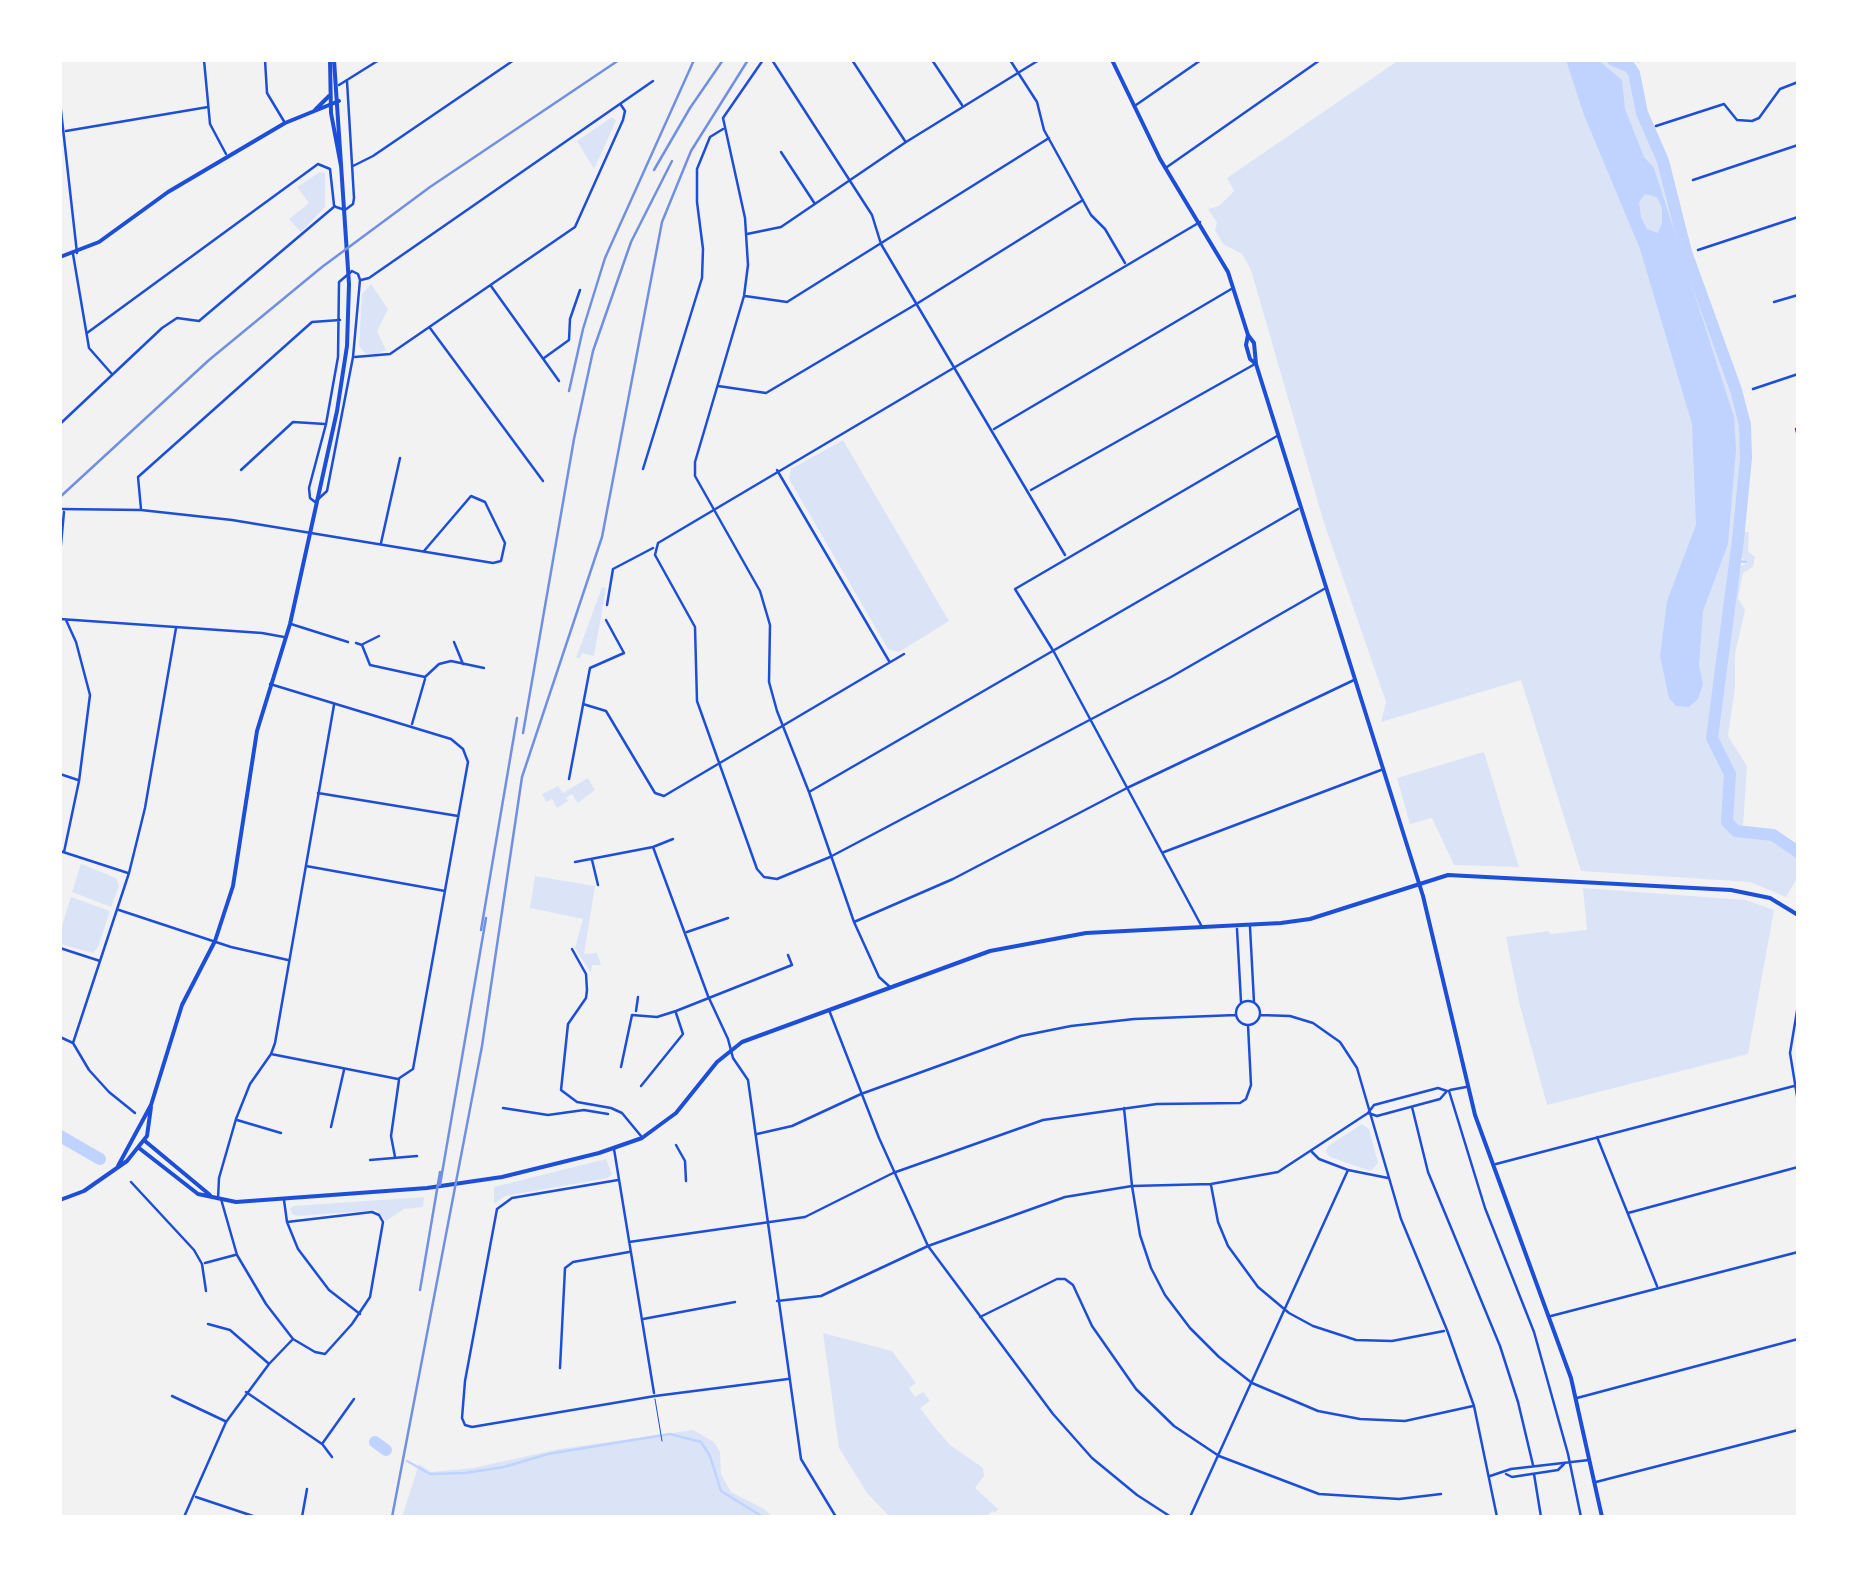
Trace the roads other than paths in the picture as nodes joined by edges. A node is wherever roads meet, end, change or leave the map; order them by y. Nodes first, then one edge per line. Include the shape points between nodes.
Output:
1 (204, 60) edge
2 (264, 60) edge
3 (332, 60) edge
4 (379, 60) edge
5 (514, 60) edge
6 (762, 60) edge
7 (772, 60) edge
8 (852, 60) edge
9 (932, 60) edge
10 (1010, 60) edge
11 (1039, 60) edge
12 (1112, 60) edge
13 (1200, 60) edge
14 (1320, 60) edge
15 (1018, 74) junction
16 (347, 81) junction
17 (653, 82) dead end
18 (1798, 82) edge
19 (337, 85) junction
20 (330, 95) junction
21 (339, 101) junction
22 (60, 102) edge
23 (621, 104) junction
24 (331, 105) junction
25 (962, 106) junction
26 (1134, 106) junction
27 (208, 107) junction
28 (317, 109) junction
29 (332, 118) junction
30 (285, 123) junction
31 (1656, 126) dead end
32 (724, 129) junction
33 (63, 131) junction
34 (1049, 138) junction
35 (906, 142) junction
36 (1798, 144) edge
37 (781, 152) dead end
38 (228, 157) junction
39 (341, 166) junction
40 (353, 166) junction
41 (1166, 168) junction
42 (1693, 180) dead end
43 (851, 181) junction
44 (1083, 200) junction
45 (815, 204) junction
46 (335, 206) junction
47 (1798, 217) edge
48 (1200, 222) junction
49 (747, 234) junction
50 (881, 244) junction
51 (1698, 250) dead end
52 (75, 254) junction
53 (60, 257) edge
54 (1126, 264) junction
55 (360, 280) junction
56 (490, 285) junction
57 (1234, 288) junction
58 (580, 290) dead end
59 (1798, 295) edge
60 (744, 296) junction
61 (1774, 302) dead end
62 (918, 304) junction
63 (341, 320) junction
64 (429, 327) junction
65 (87, 333) junction
66 (353, 357) junction
67 (544, 358) junction
68 (1256, 364) junction
69 (954, 366) junction
70 (112, 374) junction
71 (1798, 374) edge
72 (559, 381) dead end
73 (717, 386) junction
74 (1754, 389) dead end
75 (60, 424) edge
76 (326, 424) junction
77 (1796, 429) dead end
78 (992, 430) junction
79 (1278, 435) junction
80 (1798, 436) edge
81 (400, 458) dead end
82 (644, 469) dead end
83 (241, 470) dead end
84 (778, 470) junction
85 (543, 481) dead end
86 (1028, 491) junction
87 (315, 502) junction
88 (1300, 508) junction
89 (62, 510) edge
90 (141, 510) junction
91 (714, 510) junction
92 (310, 532) junction
93 (381, 543) junction
94 (655, 548) junction
95 (424, 551) junction
96 (60, 555) edge
97 (1066, 556) junction
98 (1324, 589) junction
99 (607, 605) dead end
100 (63, 619) edge
101 (606, 620) dead end
102 (290, 624) junction
103 (176, 628) junction
104 (379, 636) dead end
105 (285, 638) junction
106 (348, 642) dead end
107 (454, 642) dead end
108 (356, 643) dead end
109 (362, 645) junction
110 (1054, 652) junction
111 (904, 654) dead end
112 (890, 662) junction
113 (463, 664) junction
114 (484, 668) dead end
115 (426, 677) junction
116 (1356, 680) junction
117 (270, 684) junction
118 (334, 704) junction
119 (583, 704) junction
120 (1090, 720) junction
121 (412, 726) junction
122 (784, 727) junction
123 (719, 766) junction
124 (1383, 769) junction
125 (60, 774) edge
126 (569, 779) dead end
127 (79, 781) junction
128 (1127, 788) junction
129 (810, 792) junction
130 (316, 793) junction
131 (459, 816) junction
132 (673, 839) dead end
133 (652, 847) junction
134 (62, 852) edge
135 (1162, 852) junction
136 (830, 857) junction
137 (591, 858) junction
138 (575, 862) dead end
139 (306, 866) junction
140 (130, 873) junction
141 (598, 884) dead end
142 (1420, 885) junction
143 (446, 892) junction
144 (118, 909) junction
145 (1798, 915) edge
146 (728, 918) dead end
147 (854, 922) junction
148 (1250, 925) junction
149 (1202, 926) junction
150 (1236, 926) junction
151 (684, 933) junction
152 (215, 941) junction
153 (60, 948) edge
154 (572, 949) dead end
155 (788, 956) dead end
156 (289, 960) junction
157 (100, 961) junction
158 (890, 987) junction
159 (708, 996) junction
160 (638, 997) dead end
161 (1241, 1002) junction
162 (1254, 1002) junction
163 (1798, 1005) edge
164 (829, 1009) junction
165 (676, 1012) junction
166 (635, 1014) junction
167 (1260, 1014) junction
168 (1236, 1015) junction
169 (1248, 1025) junction
170 (60, 1037) edge
171 (72, 1043) junction
172 (732, 1048) junction
173 (271, 1054) junction
174 (620, 1067) dead end
175 (344, 1068) junction
176 (398, 1079) junction
177 (641, 1086) dead end
178 (1468, 1086) junction
179 (1794, 1086) junction
180 (1448, 1091) junction
181 (861, 1094) junction
182 (576, 1102) junction
183 (1798, 1102) edge
184 (151, 1105) junction
185 (1412, 1106) junction
186 (1124, 1107) junction
187 (503, 1108) dead end
188 (568, 1112) junction
189 (135, 1113) dead end
190 (1368, 1113) junction
191 (608, 1114) dead end
192 (236, 1119) junction
193 (331, 1127) dead end
194 (281, 1133) dead end
195 (137, 1134) junction
196 (756, 1134) junction
197 (1597, 1137) junction
198 (642, 1138) junction
199 (140, 1143) junction
200 (676, 1144) dead end
201 (130, 1146) junction
202 (614, 1148) junction
203 (1311, 1150) junction
204 (417, 1156) dead end
205 (395, 1158) junction
206 (370, 1160) dead end
207 (1492, 1165) junction
208 (118, 1166) junction
209 (1798, 1167) edge
210 (1348, 1170) junction
211 (893, 1173) junction
212 (1388, 1178) junction
213 (618, 1180) junction
214 (686, 1181) dead end
215 (131, 1182) dead end
216 (1211, 1184) junction
217 (1132, 1186) junction
218 (284, 1198) junction
219 (218, 1199) junction
220 (60, 1200) edge
221 (1628, 1213) junction
222 (287, 1222) junction
223 (767, 1222) junction
224 (629, 1242) junction
225 (928, 1246) junction
226 (630, 1252) junction
227 (1798, 1252) edge
228 (237, 1254) junction
229 (202, 1264) junction
230 (1658, 1288) junction
231 (206, 1290) dead end
232 (735, 1302) dead end
233 (777, 1302) junction
234 (1286, 1310) junction
235 (360, 1314) junction
236 (1551, 1316) junction
237 (980, 1317) junction
238 (642, 1319) junction
239 (208, 1324) dead end
240 (1447, 1330) junction
241 (293, 1339) junction
242 (1798, 1339) edge
243 (269, 1364) junction
244 (560, 1368) dead end
245 (790, 1378) junction
246 (1252, 1383) junction
247 (246, 1392) junction
248 (172, 1396) dead end
249 (654, 1396) junction
250 (1576, 1398) junction
251 (354, 1400) dead end
252 (1474, 1406) junction
253 (226, 1422) junction
254 (1798, 1430) edge
255 (662, 1441) dead end
256 (322, 1444) junction
257 (1219, 1456) junction
258 (332, 1457) dead end
259 (1590, 1460) junction
260 (1570, 1463) junction
261 (1564, 1464) junction
262 (1533, 1465) junction
263 (1504, 1474) junction
264 (1534, 1474) junction
265 (1489, 1476) junction
266 (1595, 1482) junction
267 (307, 1489) dead end
268 (1442, 1494) dead end
269 (193, 1497) junction
270 (184, 1517) edge
271 (256, 1517) edge
272 (302, 1517) edge
273 (836, 1517) edge
274 (1171, 1517) edge
275 (1190, 1517) edge
276 (1497, 1517) edge
277 (1541, 1517) edge
278 (1581, 1517) edge
279 (1602, 1517) edge

1 - 27 street
2 - 30 street via 268,93
3 - 19 main road
3 - 20 main road
4 - 16 street
5 - 40 street
6 - 32 street via 726,110
7 - 43 street
8 - 35 street
9 - 25 street
10 - 15 street
11 - 15 street
12 - 26 main road
13 - 26 street
14 - 41 street
15 - 25 street
15 - 34 street
16 - 19 street
16 - 40 street
17 - 23 street
18 - 31 street via 1780,89 1752,121 1736,120 1724,104
19 - 21 main road
20 - 24 main road
20 - 28 main road
21 - 24 main road
21 - 39 main road
22 - 33 street
23 - 55 street
23 - 56 street via 623,120 575,227
24 - 28 main road
24 - 29 main road
25 - 35 street
26 - 41 main road
27 - 33 street
27 - 38 street
28 - 29 main road
28 - 30 main road
29 - 39 main road
30 - 38 main road
32 - 49 street
32 - 82 street via 710,137 697,169 702,278
33 - 52 street
34 - 44 street
34 - 50 street
35 - 43 street
36 - 42 street
37 - 45 street
38 - 52 main road
39 - 87 main road via 349,318
40 - 46 street via 353,204 345,210
41 - 48 main road
43 - 45 street
43 - 50 street
44 - 54 street
44 - 62 street
45 - 49 street via 780,228
46 - 65 street via 331,172 318,164
46 - 70 street via 199,321 174,319
47 - 51 street
48 - 54 street
48 - 57 main road
49 - 60 street
50 - 60 street via 787,302
50 - 62 street
52 - 53 main road
52 - 65 street
54 - 69 street
55 - 63 street via 352,271 340,280
55 - 66 street
56 - 64 street
56 - 67 street
57 - 68 main road
57 - 78 street
58 - 67 street via 569,340
59 - 61 street
60 - 73 street
62 - 69 street
62 - 73 street via 762,394
63 - 76 street
63 - 90 street via 312,322 138,477
64 - 66 street via 390,354
64 - 85 street
65 - 70 street via 89,348
66 - 87 street via 327,491
67 - 72 street
68 - 79 main road
68 - 86 street
69 - 78 street
69 - 84 street
70 - 75 street
71 - 74 street
73 - 91 street via 694,462
76 - 83 street via 293,422
76 - 87 street via 309,488
77 - 80 street
78 - 86 street
79 - 88 main road
79 - 97 street
81 - 93 street
84 - 91 street
84 - 112 street
86 - 97 street
87 - 92 main road
88 - 98 main road
88 - 110 street
89 - 90 street
89 - 96 street
90 - 92 street
91 - 94 street
91 - 122 street via 768,612 769,682
92 - 93 street
92 - 102 main road
93 - 95 street
94 - 99 street via 613,569
94 - 123 street via 695,626 698,701
95 - 95 street via 493,563 503,557 504,540 485,502 471,496
97 - 110 street via 1015,588
98 - 116 main road
98 - 120 street
100 - 103 street
100 - 127 street via 90,695
101 - 119 street via 624,653 590,668
102 - 105 main road
102 - 106 street
103 - 105 street
103 - 140 street
104 - 109 street
105 - 117 main road
107 - 113 street
108 - 109 street
109 - 115 street via 370,665
110 - 120 street
110 - 129 street
111 - 112 street
112 - 122 street
113 - 114 street
113 - 115 street via 440,664
115 - 121 street
116 - 124 main road
116 - 128 street
117 - 118 street
117 - 152 main road via 237,871
118 - 121 street
118 - 130 street
119 - 123 street via 606,711 659,796
119 - 126 street
120 - 128 street
120 - 136 street
121 - 131 street via 464,749
122 - 123 street
122 - 129 street
123 - 136 street via 764,877
124 - 135 street
124 - 142 main road
125 - 127 street
127 - 134 street
128 - 135 street
128 - 147 street via 954,879
129 - 136 street
130 - 131 street
130 - 139 street
131 - 143 street
132 - 133 street
133 - 137 street
133 - 151 street
134 - 140 street
135 - 149 street
136 - 147 street
137 - 138 street
137 - 141 street
139 - 143 street
139 - 156 street
140 - 144 street
142 - 145 main road via 1456,874 1731,890 1760,894
142 - 148 main road via 1310,919
142 - 178 main road
143 - 176 street via 416,1062
144 - 152 street
144 - 157 street
146 - 151 street
147 - 158 street via 879,978
148 - 150 main road
148 - 162 street
149 - 150 main road
149 - 158 main road via 1086,933 1011,946
150 - 161 street
151 - 159 street
152 - 156 street
152 - 184 main road via 182,1005
153 - 157 street
154 - 182 street via 587,990 568,1024 561,1090
155 - 159 street via 792,965
156 - 173 street
157 - 171 street
158 - 164 main road
159 - 165 street
159 - 172 street
160 - 166 street
161 - 162 street
161 - 168 street
162 - 167 street
163 - 179 street via 1790,1052
164 - 172 main road
164 - 181 street
165 - 166 street
165 - 177 street via 682,1034
166 - 174 street
167 - 169 street
167 - 190 street via 1302,1018 1332,1034 1357,1068
168 - 169 street
168 - 181 street via 1052,1029
169 - 186 street via 1250,1093 1240,1103
170 - 171 street
171 - 189 street via 89,1070
172 - 196 street via 748,1080
172 - 198 main road via 676,1113
173 - 175 street
173 - 192 street
175 - 176 street
175 - 193 street
176 - 205 street
178 - 180 street
178 - 207 main road
179 - 183 street
179 - 197 street
180 - 185 street
180 - 190 street via 1374,1105
180 - 260 street via 1534,1332
181 - 196 street via 792,1126
181 - 211 street
182 - 188 street
182 - 198 street via 622,1113
184 - 195 main road
184 - 199 main road
185 - 190 street
185 - 262 street via 1428,1172 1500,1346
186 - 211 street via 1043,1120
186 - 217 street
187 - 188 street
188 - 191 street
190 - 203 street
190 - 212 street
192 - 194 street
192 - 219 street
195 - 199 main road
195 - 201 main road
196 - 223 street
197 - 207 street
197 - 221 street
198 - 202 main road
199 - 201 main road
199 - 208 main road
199 - 219 main road
200 - 214 street
201 - 208 main road
202 - 213 street
202 - 218 main road via 459,1184
203 - 210 street
203 - 216 street via 1278,1172
204 - 205 street
205 - 206 street
207 - 236 main road
208 - 220 main road
209 - 221 street
210 - 212 street
210 - 234 street
211 - 223 street via 805,1218
211 - 225 street
212 - 240 street
213 - 224 street
213 - 249 street via 512,1198 497,1210 462,1418 472,1427
215 - 229 street
216 - 217 street
216 - 234 street via 1228,1246 1258,1288
217 - 225 street via 1065,1197
217 - 246 street via 1140,1235 1164,1295 1199,1338
218 - 219 main road
218 - 222 street
219 - 228 street
221 - 230 street
222 - 235 street via 320,1280
222 - 235 street via 379,1215 372,1292
223 - 224 street
223 - 233 street
224 - 226 street
225 - 233 street via 821,1296
225 - 237 street
226 - 238 street
226 - 244 street via 564,1268
227 - 230 street
228 - 229 street
228 - 241 street
229 - 231 street
230 - 236 street
232 - 238 street
233 - 245 street
234 - 240 street via 1356,1340 1406,1340
234 - 246 street
235 - 241 street via 325,1354
236 - 250 main road
237 - 257 street via 1056,1279 1069,1281 1136,1389
237 - 274 street via 1092,1458
238 - 249 street
239 - 243 street via 230,1330
240 - 252 street
241 - 243 street
242 - 250 street
243 - 247 street
245 - 249 street
245 - 273 street via 802,1464
246 - 252 street via 1318,1412 1360,1420 1405,1420
246 - 257 street
247 - 253 street
247 - 256 street
248 - 253 street
249 - 255 lane
250 - 259 main road
251 - 256 street
252 - 265 street
253 - 269 street
254 - 266 street
256 - 258 street
257 - 268 street via 1319,1494
257 - 275 street
259 - 260 street
259 - 266 main road
260 - 261 street
260 - 278 street
261 - 262 street
261 - 264 street
262 - 263 street
263 - 264 street
263 - 265 street
264 - 277 street
265 - 276 street
266 - 279 main road
267 - 272 street
269 - 270 street
269 - 271 street

